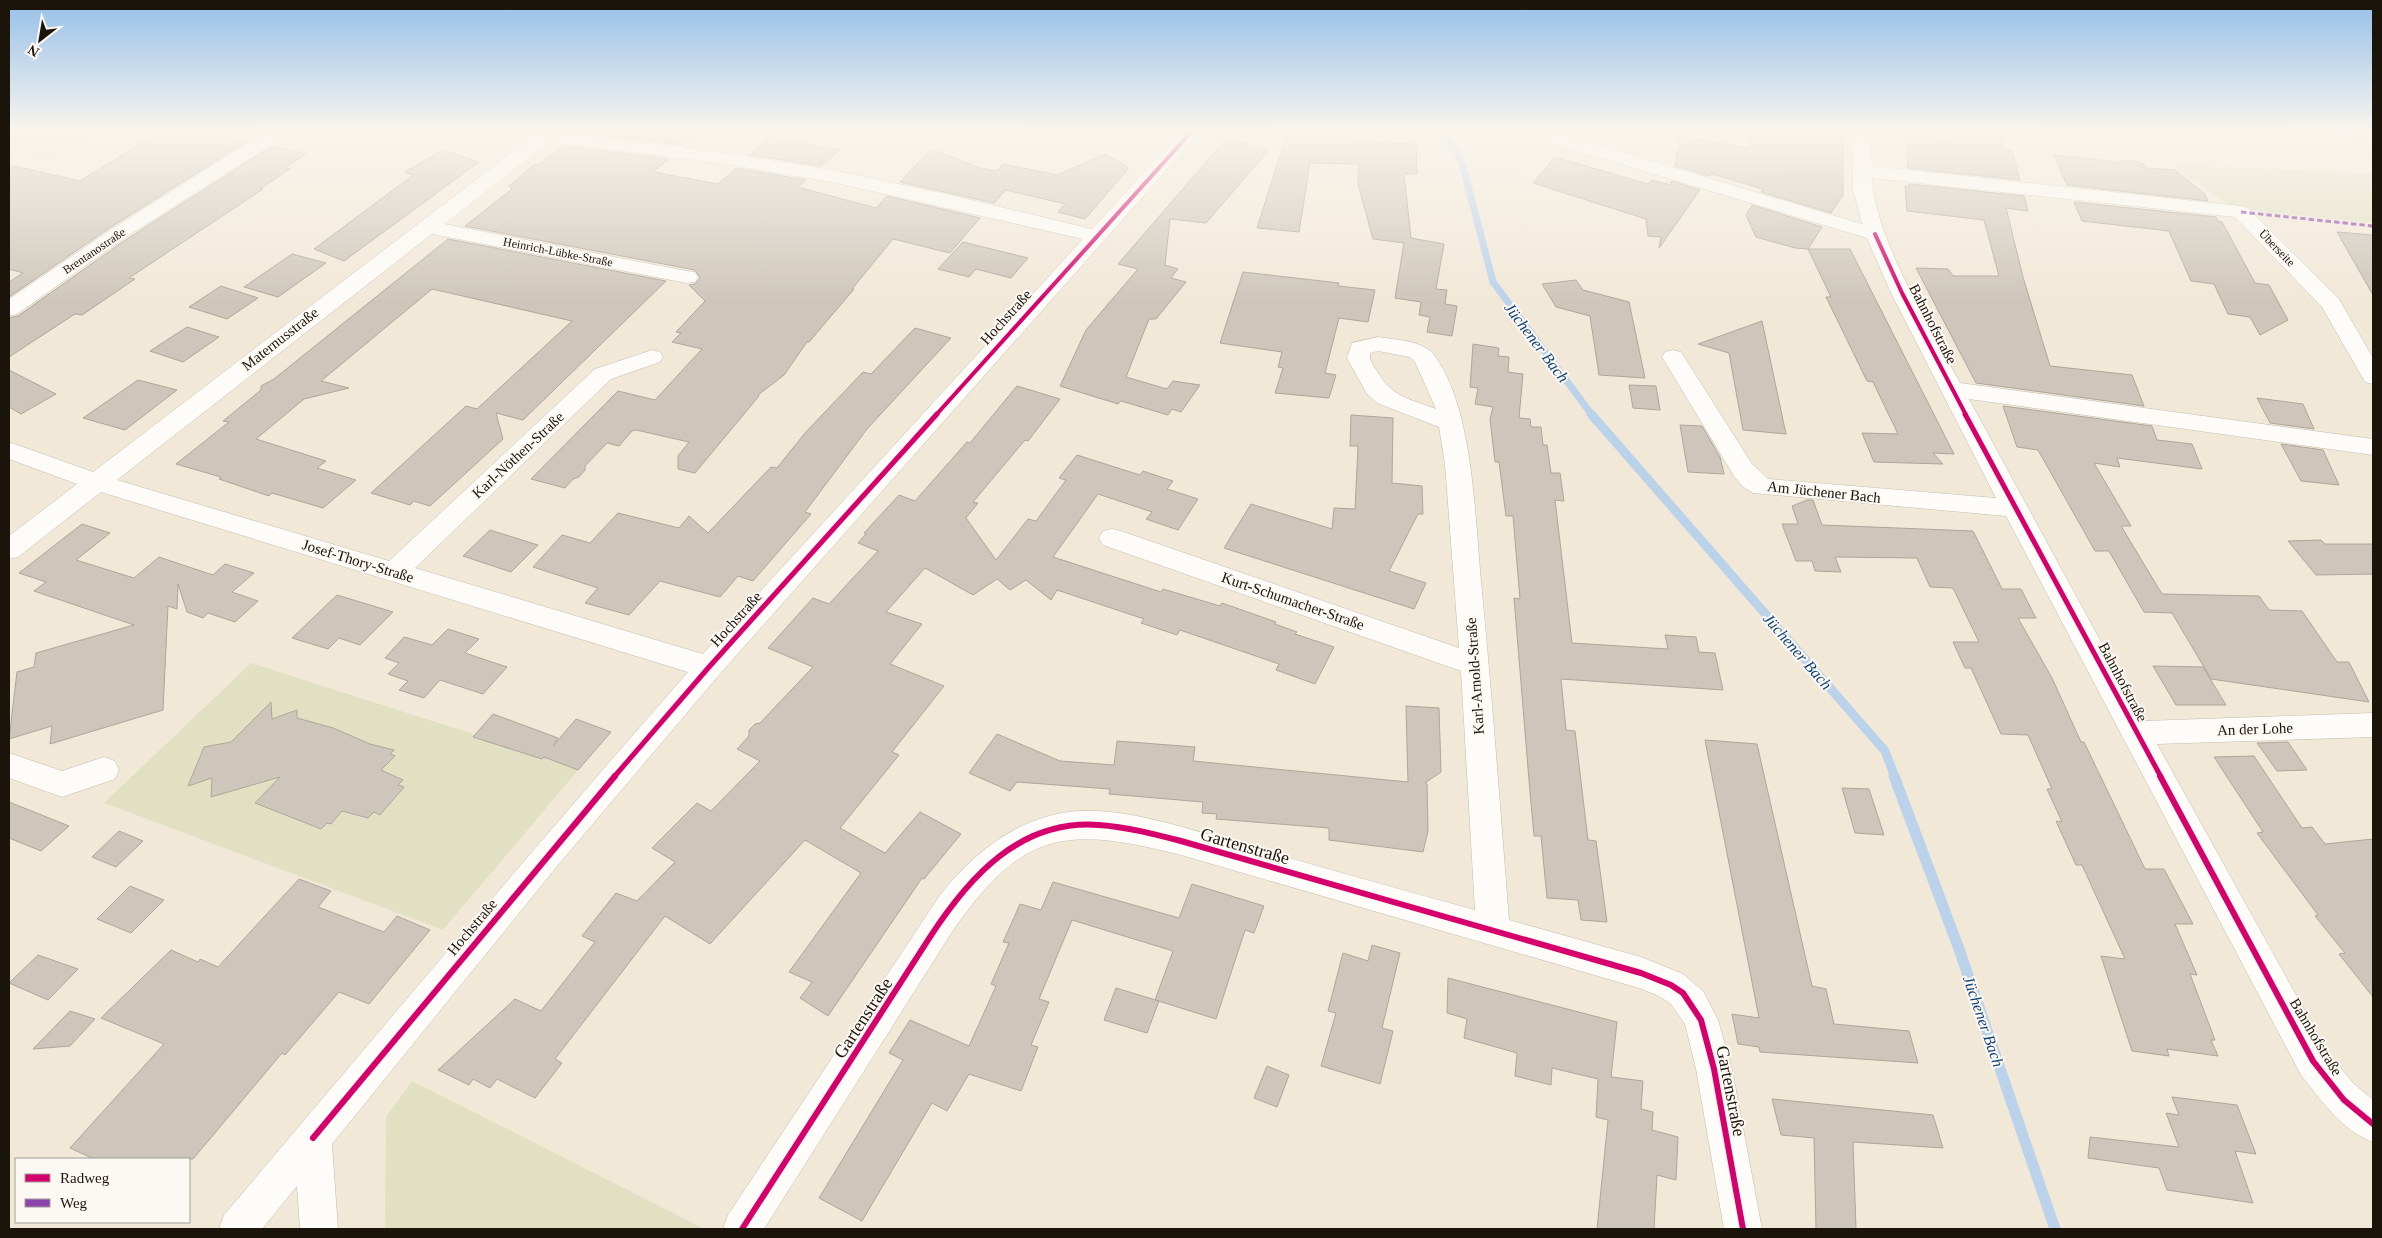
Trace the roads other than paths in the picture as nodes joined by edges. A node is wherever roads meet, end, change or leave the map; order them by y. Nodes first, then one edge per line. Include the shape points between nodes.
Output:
1 (189, 188) edge
2 (478, 188) edge
3 (890, 188) edge
4 (1141, 188) edge
5 (1721, 188) edge
6 (1863, 188) edge
7 (2017, 188) edge
8 (428, 227) junction
9 (1875, 234) junction
10 (1097, 236) junction
11 (687, 277) dead end
12 (9, 309) edge
13 (652, 357) dead end
14 (1673, 357) dead end
15 (2373, 377) edge
16 (1952, 388) junction
17 (1451, 423) dead end
18 (2373, 448) edge
19 (9, 450) edge
20 (96, 482) junction
21 (2014, 508) junction
22 (1112, 538) dead end
23 (9, 550) edge
24 (394, 572) junction
25 (1475, 664) junction
26 (708, 668) junction
27 (2373, 725) edge
28 (2136, 733) junction
29 (9, 765) edge
30 (104, 770) dead end
31 (1493, 931) junction
32 (2373, 1124) edge
33 (313, 1138) junction
34 (238, 1229) edge
35 (319, 1229) edge
36 (742, 1229) edge
37 (1743, 1229) edge

1 - 12 street, Brentanostraße
2 - 8 street, Maternusstraße
3 - 10 street
4 - 10 street, Hochstraße
5 - 9 street
6 - 9 street, Bahnhofstraße
7 - 15 street, Überseite via 2242,212 2331,304
8 - 11 street, Heinrich-Lübke-Straße
8 - 20 street, Maternusstraße
9 - 16 street, Bahnhofstraße
10 - 26 street, Hochstraße
13 - 24 street, Karl-Nöthen-Straße via 603,374
14 - 21 street, Am Jüchener Bach via 1746,476 1762,487
16 - 18 street
16 - 21 street, Bahnhofstraße
17 - 25 street, Karl-Arnold-Straße via 1458,464
19 - 20 street, Josef-Thory-Straße
20 - 23 street, Maternusstraße
20 - 24 street, Josef-Thory-Straße
21 - 28 street, Bahnhofstraße
22 - 25 street, Kurt-Schumacher-Straße
24 - 26 street, Josef-Thory-Straße
25 - 31 street, Karl-Arnold-Straße
26 - 33 street, Hochstraße
27 - 28 street, An der Lohe
28 - 32 street, Bahnhofstraße via 2314,1063 2340,1096
29 - 30 street via 62,784
31 - 36 street, Gartenstraße via 1133,830 1090,825 1048,830 998,856 974,878 953,905
31 - 37 street, Gartenstraße via 1641,973 1671,985 1691,1002 1708,1041
33 - 34 street, Hochstraße
33 - 35 street

